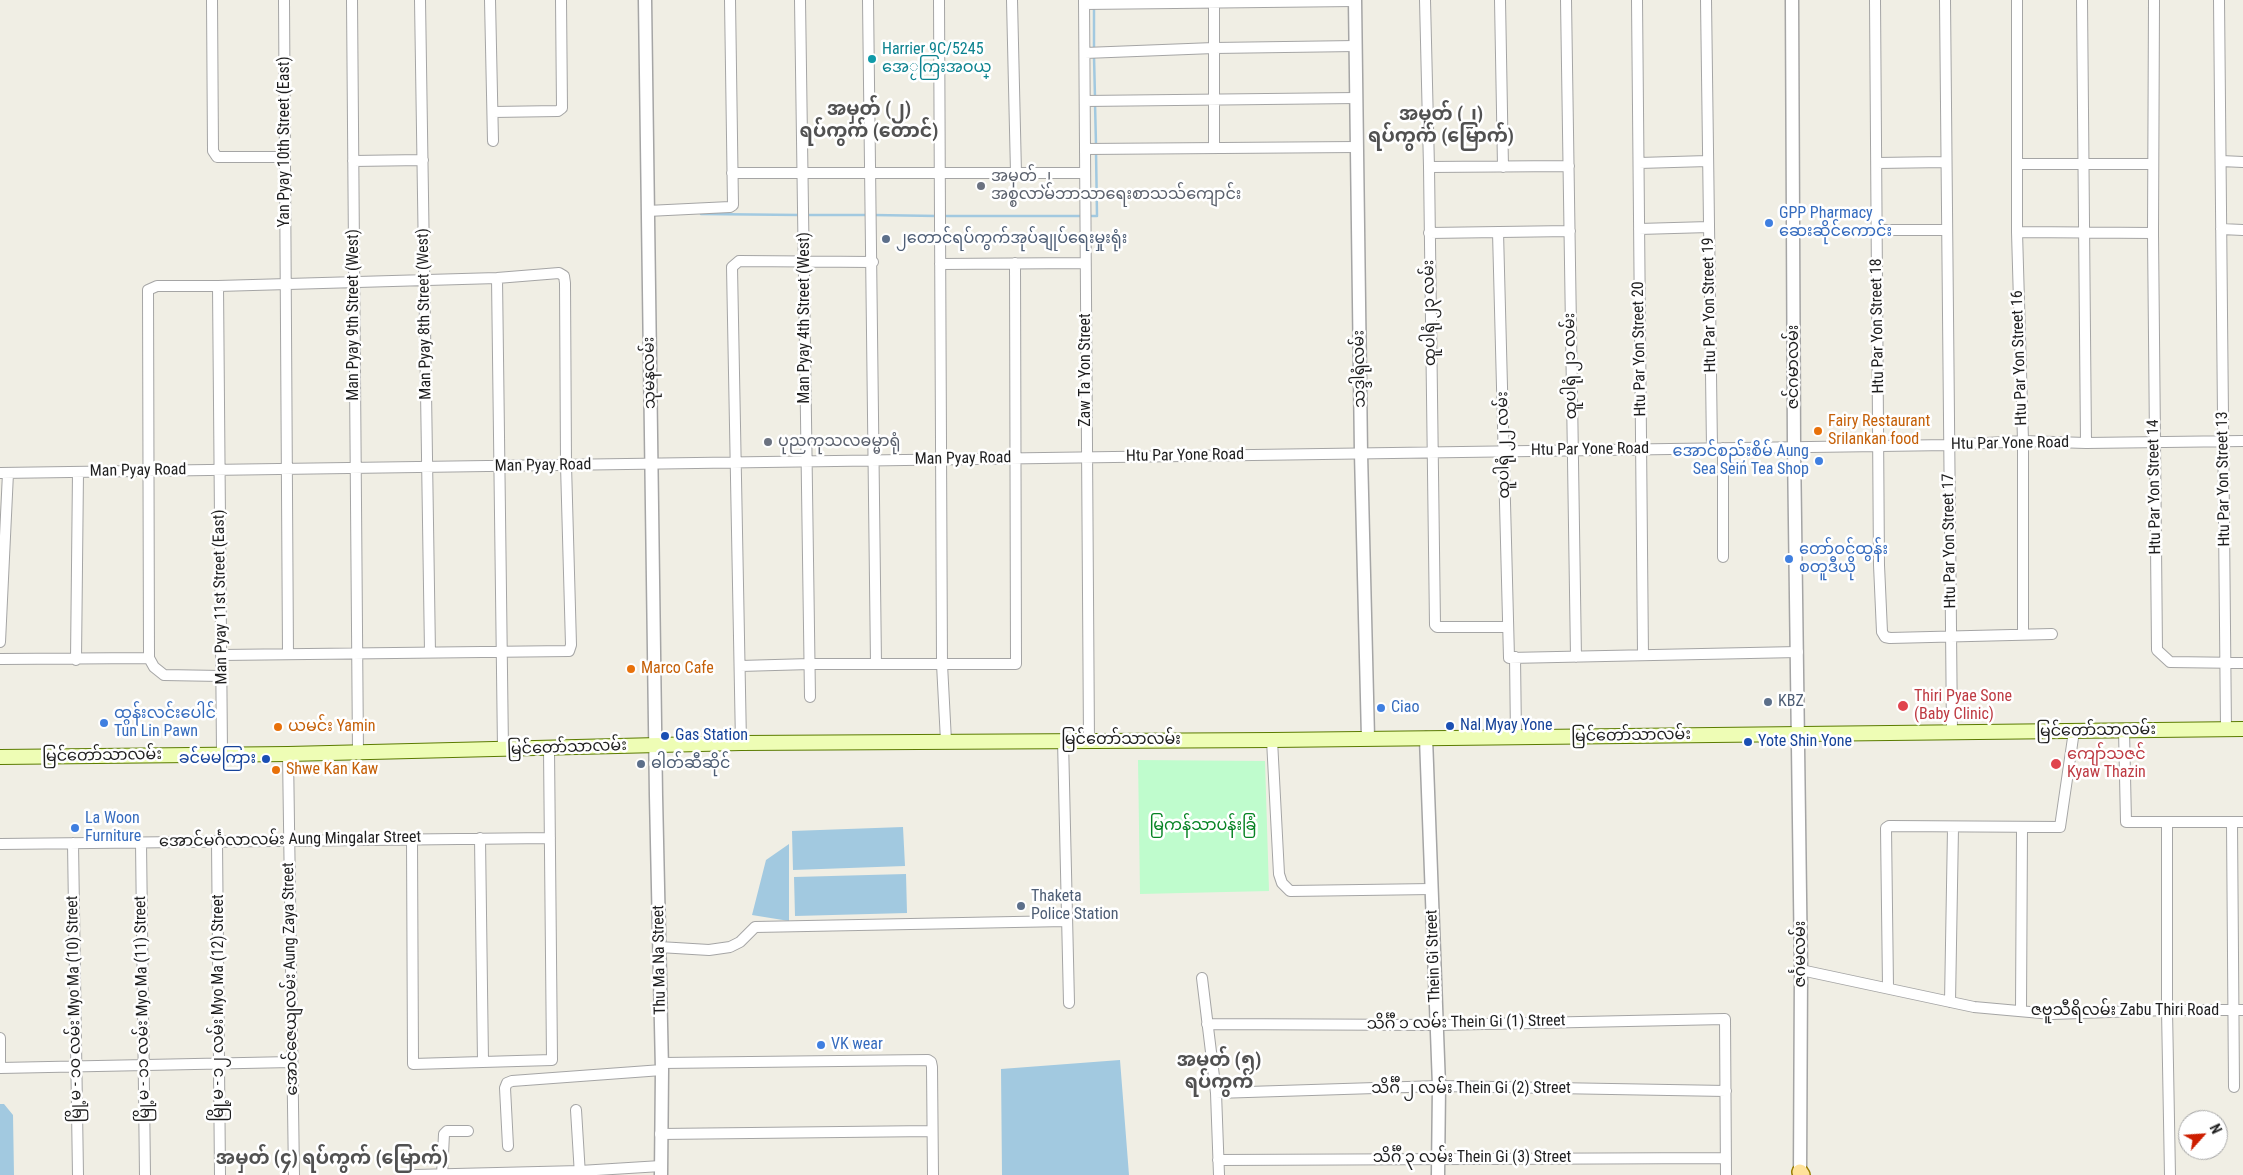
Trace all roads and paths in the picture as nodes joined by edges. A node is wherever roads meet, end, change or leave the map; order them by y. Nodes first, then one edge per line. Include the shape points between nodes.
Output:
1 (212, 0) edge
2 (284, 0) edge
3 (352, 0) edge
4 (420, 0) edge
5 (490, 0) edge
6 (561, 0) edge
7 (645, 0) edge
8 (730, 0) edge
9 (800, 0) edge
10 (868, 0) edge
11 (939, 0) edge
12 (1012, 0) edge
13 (1425, 0) edge
14 (1500, 0) edge
15 (1566, 0) edge
16 (1637, 0) edge
17 (1706, 0) edge
18 (1792, 0) edge
19 (1875, 0) edge
20 (1945, 0) edge
21 (2017, 0) edge
22 (2082, 0) edge
23 (2154, 0) edge
24 (2219, 0) edge
25 (1214, 1) edge
26 (1355, 1) edge
27 (1084, 2) edge
28 (1356, 46) junction
29 (1214, 48) junction
30 (1085, 52) junction
31 (1356, 98) junction
32 (1214, 99) junction
33 (1085, 101) junction
34 (493, 112) junction
35 (493, 142) dead end
36 (1214, 147) junction
37 (1357, 147) junction
38 (1085, 149) junction
39 (285, 157) junction
40 (422, 160) junction
41 (353, 161) junction
42 (1708, 161) junction
43 (2221, 161) junction
44 (1946, 162) junction
45 (2243, 162) edge
46 (1639, 163) junction
47 (1877, 163) junction
48 (2017, 164) junction
49 (2084, 164) junction
50 (2153, 164) junction
51 (1569, 166) junction
52 (1503, 167) junction
53 (1429, 168) junction
54 (940, 172) junction
55 (1085, 172) junction
56 (732, 173) junction
57 (871, 173) junction
58 (1016, 173) junction
59 (804, 174) junction
60 (648, 211) junction
61 (1709, 227) junction
62 (1639, 229) junction
63 (2221, 229) junction
64 (1877, 230) junction
65 (1947, 230) junction
66 (2243, 230) edge
67 (1570, 231) junction
68 (1498, 232) junction
69 (2017, 232) junction
70 (1429, 233) junction
71 (2084, 233) junction
72 (2153, 233) junction
73 (804, 262) junction
74 (873, 262) junction
75 (1015, 263) junction
76 (1086, 263) junction
77 (940, 264) junction
78 (498, 278) junction
79 (424, 280) junction
80 (354, 282) junction
81 (286, 284) junction
82 (218, 286) junction
83 (2243, 440) edge
84 (2224, 441) junction
85 (2023, 442) junction
86 (2155, 442) junction
87 (2086, 443) junction
88 (1949, 445) junction
89 (1879, 446) junction
90 (1794, 447) junction
91 (1712, 448) junction
92 (1724, 448) junction
93 (1573, 450) junction
94 (1641, 450) junction
95 (1504, 452) junction
96 (1432, 453) junction
97 (1360, 454) junction
98 (1087, 458) junction
99 (1016, 459) junction
100 (940, 460) junction
101 (874, 461) junction
102 (805, 462) junction
103 (651, 463) junction
104 (737, 463) junction
105 (566, 465) junction
106 (500, 466) junction
107 (427, 467) junction
108 (356, 468) junction
109 (287, 469) junction
110 (220, 470) junction
111 (150, 471) junction
112 (78, 472) junction
113 (4, 473) edge
114 (1723, 558) dead end
115 (1508, 628) junction
116 (2023, 633) junction
117 (2052, 634) dead end
118 (1951, 636) junction
119 (0, 642) edge
120 (430, 652) junction
121 (501, 652) junction
122 (1798, 652) junction
123 (356, 653) junction
124 (288, 654) junction
125 (221, 655) junction
126 (1643, 655) junction
127 (1576, 656) junction
128 (1512, 657) junction
129 (149, 658) junction
130 (0, 659) edge
131 (76, 660) junction
132 (2226, 663) junction
133 (810, 664) junction
134 (876, 664) junction
135 (942, 664) junction
136 (2243, 664) edge
137 (740, 666) junction
138 (222, 676) junction
139 (810, 697) dead end
140 (2226, 729) junction
141 (2243, 729) edge
142 (2124, 730) junction
143 (2074, 731) junction
144 (1952, 732) junction
145 (1799, 734) junction
146 (1516, 737) junction
147 (1368, 738) junction
148 (1426, 738) junction
149 (1064, 740) junction
150 (1088, 740) junction
151 (1272, 740) junction
152 (946, 741) junction
153 (741, 743) junction
154 (655, 745) junction
155 (549, 749) junction
156 (502, 750) junction
157 (358, 752) junction
158 (222, 754) junction
159 (288, 754) junction
160 (0, 757) edge
161 (2167, 822) junction
162 (2243, 822) edge
163 (2232, 823) junction
164 (1953, 828) junction
165 (2022, 828) junction
166 (480, 838) junction
167 (550, 838) junction
168 (412, 839) junction
169 (289, 840) junction
170 (217, 841) junction
171 (141, 842) junction
172 (73, 843) junction
173 (0, 844) edge
174 (1432, 889) junction
175 (1066, 921) junction
176 (659, 947) junction
177 (1801, 970) junction
178 (1202, 978) dead end
179 (1888, 988) junction
180 (1950, 1002) junction
181 (1069, 1003) dead end
182 (2167, 1010) junction
183 (2239, 1010) edge
184 (2021, 1011) junction
185 (1207, 1024) junction
186 (1436, 1025) junction
187 (0, 1038) edge
188 (292, 1062) junction
189 (483, 1062) junction
190 (219, 1063) junction
191 (144, 1065) junction
192 (76, 1066) junction
193 (662, 1067) junction
194 (0, 1068) edge
195 (1439, 1086) junction
196 (2234, 1087) dead end
197 (1726, 1091) junction
198 (1216, 1093) junction
199 (576, 1110) dead end
200 (468, 1131) dead end
201 (932, 1131) junction
202 (660, 1134) junction
203 (508, 1146) dead end
204 (1437, 1158) junction
205 (1726, 1158) junction
206 (1218, 1160) junction
207 (661, 1170) edge
208 (580, 1173) edge
209 (442, 1174) edge
210 (508, 1174) edge
211 (1801, 1174) edge
212 (78, 1175) edge
213 (145, 1175) edge
214 (220, 1175) edge
215 (294, 1175) edge
216 (414, 1175) edge
217 (933, 1175) edge
218 (1219, 1175) edge
219 (1438, 1175) edge
220 (1726, 1175) edge
221 (2170, 1175) edge

1 - 39 street via 213,151 217,157
2 - 39 street, Yan Pyay 10th Street (East)
3 - 41 street, Man Pyay 9th Street (West)
4 - 40 street, Man Pyay 8th Street (West)
5 - 34 street
6 - 34 street via 562,108 558,111
7 - 60 street, သုမနလမ်း
8 - 56 street
9 - 59 street, Man Pyay 4th Street (West)
10 - 57 street
11 - 54 street
12 - 58 street
13 - 53 street, ထူပါရုံ ၂၃ လမ်း
14 - 52 street
15 - 51 street, ထူပါရုံ ၂၁ လမ်း
16 - 46 street, Htu Par Yon Street 20
17 - 42 street, Htu Par Yon Street 19
18 - 90 street, ဇင်ဂမာလမ်း
19 - 47 street, Htu Par Yon Street 18
20 - 44 street, Htu Par Yon Street 17
21 - 48 street, Htu Par Yon Street 16
22 - 49 street
23 - 50 street, Htu Par Yon Street 14
24 - 43 street, Htu Par Yon Street 13
25 - 26 street
25 - 27 street
25 - 29 street
26 - 28 street, သဒ္ဒါရုံလမ်း
27 - 30 street, Zaw Ta Yon Street
28 - 29 street
28 - 31 street, သဒ္ဒါရုံလမ်း
29 - 30 street
29 - 32 street
30 - 33 street, Zaw Ta Yon Street
31 - 32 street
31 - 37 street, သဒ္ဒါရုံလမ်း
32 - 33 street
32 - 36 street
33 - 38 street, Zaw Ta Yon Street
34 - 35 street
36 - 37 street
36 - 38 street
37 - 97 street, သဒ္ဒါရုံလမ်း
38 - 55 street, Zaw Ta Yon Street
39 - 81 street, Yan Pyay 10th Street (East)
40 - 41 street
40 - 79 street, Man Pyay 8th Street (West)
41 - 80 street, Man Pyay 9th Street (West)
42 - 46 street
42 - 61 street, Htu Par Yon Street 19
43 - 45 street
43 - 63 street, Htu Par Yon Street 13
44 - 47 street
44 - 65 street, Htu Par Yon Street 17
46 - 62 street, Htu Par Yon Street 20
47 - 64 street, Htu Par Yon Street 18
48 - 49 street
48 - 69 street, Htu Par Yon Street 16
49 - 50 street
49 - 71 street
50 - 72 street, Htu Par Yon Street 14
51 - 52 street
51 - 67 street, ထူပါရုံ ၂၁ လမ်း
52 - 53 street
53 - 70 street, ထူပါရုံ ၂၃ လမ်း
54 - 57 street
54 - 58 street
54 - 77 street
55 - 58 street
55 - 76 street, Zaw Ta Yon Street
56 - 59 street
56 - 60 street via 733,206 730,208
57 - 59 street
57 - 74 street
59 - 73 street, Man Pyay 4th Street (West)
60 - 103 street, သုမနလမ်း
61 - 62 street
61 - 91 street, Htu Par Yon Street 19
62 - 94 street, Htu Par Yon Street 20
63 - 66 street
63 - 84 street, Htu Par Yon Street 13
64 - 65 street
64 - 89 street, Htu Par Yon Street 18
65 - 88 street, Htu Par Yon Street 17
67 - 68 street
67 - 93 street, ထူပါရုံ ၂၁ လမ်း
68 - 70 street
68 - 95 street, ထူပါရုံ ၂၂ လမ်း
69 - 71 street
69 - 85 street, Htu Par Yon Street 16
70 - 96 street, ထူပါရုံ ၂၃ လမ်း
71 - 72 street
71 - 87 street
72 - 86 street, Htu Par Yon Street 14
73 - 74 street
73 - 102 street, Man Pyay 4th Street (West)
73 - 104 street via 733,264
74 - 101 street
75 - 76 street
75 - 77 street
75 - 99 street
76 - 98 street, Zaw Ta Yon Street
77 - 100 street
78 - 79 street
78 - 105 street via 564,276
78 - 106 street
79 - 80 street
79 - 107 street, Man Pyay 8th Street (West)
80 - 81 street
80 - 108 street, Man Pyay 9th Street (West)
81 - 82 street
81 - 109 street, Yan Pyay 10th Street (East)
82 - 110 street, Man Pyay 11st Street (East)
82 - 111 street via 156,286 148,290
83 - 84 street, Htu Par Yone Road
84 - 86 street, Htu Par Yone Road
84 - 132 street, Htu Par Yon Street 13
85 - 87 street, Htu Par Yone Road
85 - 88 street, Htu Par Yone Road
85 - 116 street, Htu Par Yon Street 16
86 - 87 street, Htu Par Yone Road
86 - 132 street, Htu Par Yon Street 14 via 2158,650 2170,662
88 - 89 street, Htu Par Yone Road
88 - 118 street, Htu Par Yon Street 17
89 - 90 street, Htu Par Yone Road
89 - 118 street, Htu Par Yon Street 18 via 1882,632 1890,638
90 - 92 street, Htu Par Yone Road
90 - 122 street, ဇင်ဂမာလမ်း
91 - 92 street, Htu Par Yone Road
91 - 94 street, Htu Par Yone Road
92 - 114 street
93 - 94 street, Htu Par Yone Road
93 - 95 street, Htu Par Yone Road
93 - 127 street, ထူပါရုံ ၂၁ လမ်း
94 - 126 street, Htu Par Yon Street 20
95 - 96 street, Htu Par Yone Road
95 - 115 street, ထူပါရုံ ၂၂ လမ်း
96 - 97 street, Htu Par Yone Road
96 - 115 street, ထူပါရုံ ၂၃ လမ်း via 1435,626
97 - 98 street, Htu Par Yone Road
97 - 147 street, သဒ္ဒါရုံလမ်း
98 - 99 street, Man Pyay Road
98 - 150 street, Zaw Ta Yon Street
99 - 100 street, Man Pyay Road
99 - 135 street via 1016,664
100 - 101 street, Man Pyay Road
100 - 135 street
101 - 102 street, Man Pyay Road
101 - 134 street
102 - 104 street, Man Pyay Road
102 - 133 street, Man Pyay 4th Street (West)
103 - 104 street, Man Pyay Road
103 - 105 street, Man Pyay Road
103 - 154 street, သုမနလမ်း
104 - 137 street
105 - 106 street, Man Pyay Road
105 - 121 street via 571,645 568,651
106 - 107 street, Man Pyay Road
106 - 121 street
107 - 108 street, Man Pyay Road
107 - 120 street, Man Pyay 8th Street (West)
108 - 109 street, Man Pyay Road
108 - 123 street, Man Pyay 9th Street (West)
109 - 110 street, Man Pyay Road
109 - 124 street, Yan Pyay 10th Street (East)
110 - 111 street, Man Pyay Road
110 - 125 street, Man Pyay 11st Street (East)
111 - 112 street, Man Pyay Road
111 - 129 street
112 - 113 street, Man Pyay Road
112 - 131 street
113 - 119 street
115 - 128 street, ထူပါရုံ ၂၂ လမ်း
116 - 117 street
116 - 118 street
118 - 144 street, Htu Par Yon Street 17
120 - 121 street
120 - 123 street
121 - 156 street
122 - 126 street
122 - 145 street, ဇင်ဂမာလမ်း
123 - 124 street
123 - 157 street, Man Pyay 9th Street (West)
124 - 125 street
125 - 138 street, Man Pyay 11st Street (East)
126 - 127 street
127 - 128 street
128 - 146 street, ထူပါရုံ ၂၂ လမ်း
129 - 131 street
129 - 138 street via 164,675
130 - 131 street
132 - 136 street, Htu Par Yon Street 14
132 - 140 street, Htu Par Yon Street 13
133 - 134 street
133 - 137 street
133 - 139 street, Man Pyay 4th Street (West)
134 - 135 street
135 - 152 street
137 - 153 street
138 - 158 street, Man Pyay 11st Street (East)
140 - 141 main road, မြင်တော်သာလမ်း
140 - 142 main road, မြင်တော်သာလမ်း
142 - 143 main road, မြင်တော်သာလမ်း
142 - 161 street via 2126,822
143 - 144 main road, မြင်တော်သာလမ်း
143 - 165 street via 2062,825 2056,828
144 - 145 main road, မြင်တော်သာလမ်း
145 - 146 main road, မြင်တော်သာလမ်း
145 - 177 street, ဇင်္ဂမလမ်း
146 - 148 main road, မြင်တော်သာလမ်း
147 - 148 main road, မြင်တော်သာလမ်း
147 - 151 main road, မြင်တော်သာလမ်း
148 - 174 street, Thein Gi Street
149 - 150 main road, မြင်တော်သာလမ်း
149 - 152 main road, မြင်တော်သာလမ်း
149 - 175 street
150 - 151 main road, မြင်တော်သာလမ်း
151 - 174 street via 1279,874 1290,891
152 - 153 main road, မြင်တော်သာလမ်း
153 - 154 main road, မြင်တော်သာလမ်း
154 - 155 main road, မြင်တော်သာလမ်း
154 - 176 street, Thu Ma Na Street
155 - 156 main road, မြင်တော်သာလမ်း
155 - 167 street
156 - 157 main road, မြင်တော်သာလမ်း
157 - 159 main road, မြင်တော်သာလမ်း
158 - 159 main road, မြင်တော်သာလမ်း
158 - 160 main road, မြင်တော်သာလမ်း
159 - 169 street, အောင်ဇေယျလမ်း Aung Zaya Street
161 - 163 street
161 - 182 street
162 - 163 street
163 - 183 street
164 - 165 street
164 - 179 street via 1886,828
164 - 180 street
165 - 184 street
166 - 167 street, အောင်မင်္ဂလာလမ်း Aung Mingalar Street
166 - 168 street, အောင်မင်္ဂလာလမ်း Aung Mingalar Street
166 - 189 street
167 - 189 street via 552,1060
168 - 169 street, အောင်မင်္ဂလာလမ်း Aung Mingalar Street
168 - 189 street via 413,1064
169 - 170 street, အောင်မင်္ဂလာလမ်း Aung Mingalar Street
169 - 188 street, အောင်ဇေယျလမ်း Aung Zaya Street
170 - 171 street, အောင်မင်္ဂလာလမ်း Aung Mingalar Street
170 - 190 street, မြို့မ - ၁၂ လမ်း Myo Ma (12) Street
171 - 172 street, အောင်မင်္ဂလာလမ်း Aung Mingalar Street
171 - 191 street, မြို့မ - ၁၁ လမ်း Myo Ma (11) Street
172 - 173 street, အောင်မင်္ဂလာလမ်း Aung Mingalar Street
172 - 192 street, မြို့မ - ၁၀ လမ်း Myo Ma (10) Street
174 - 186 street, Thein Gi Street
175 - 176 street via 756,927 730,947 709,950
175 - 181 street
176 - 193 street, Thu Ma Na Street
177 - 179 street, ဇဗူသီရိလမ်း Zabu Thiri Road
177 - 211 street, ဇင်္ဂမလမ်း
178 - 185 street
179 - 180 street, ဇဗူသီရိလမ်း Zabu Thiri Road
180 - 184 street, ဇဗူသီရိလမ်း Zabu Thiri Road
182 - 183 street, ဇဗူသီရိလမ်း Zabu Thiri Road
182 - 184 street, ဇဗူသီရိလမ်း Zabu Thiri Road via 2052,1014
182 - 221 street
183 - 196 street
185 - 186 street, သိင်္ဂီ ၁ လမ်း Thein Gi (1) Street
185 - 198 street
186 - 195 street, Thein Gi Street
186 - 197 street, သိင်္ဂီ ၁ လမ်း Thein Gi (1) Street via 1725,1019
187 - 194 street
188 - 190 street
188 - 215 street, အောင်ဇေယျလမ်း Aung Zaya Street
190 - 191 street
190 - 214 street, မြို့မ - ၁၂ လမ်း Myo Ma (12) Street
191 - 192 street
191 - 213 street, မြို့မ - ၁၁ လမ်း Myo Ma (11) Street
192 - 194 street
192 - 212 street, မြို့မ - ၁၀ လမ်း Myo Ma (10) Street
193 - 201 street via 928,1060 931,1062
193 - 202 street, Thu Ma Na Street
193 - 203 street via 507,1083
195 - 197 street, သိင်္ဂီ ၂ လမ်း Thein Gi (2) Street
195 - 198 street, သိင်္ဂီ ၂ လမ်း Thein Gi (2) Street
195 - 204 street, Thein Gi Street
197 - 205 street
198 - 206 street
199 - 208 street
200 - 209 street via 447,1131 444,1134
201 - 202 street
201 - 217 street
202 - 207 street, Thu Ma Na Street
204 - 205 street, သိင်္ဂီ ၃ လမ်း Thein Gi (3) Street
204 - 206 street, သိင်္ဂီ ၃ လမ်း Thein Gi (3) Street
204 - 219 street, Thein Gi Street
205 - 220 street
206 - 218 street
207 - 208 street
208 - 210 street
209 - 210 street
209 - 216 street

